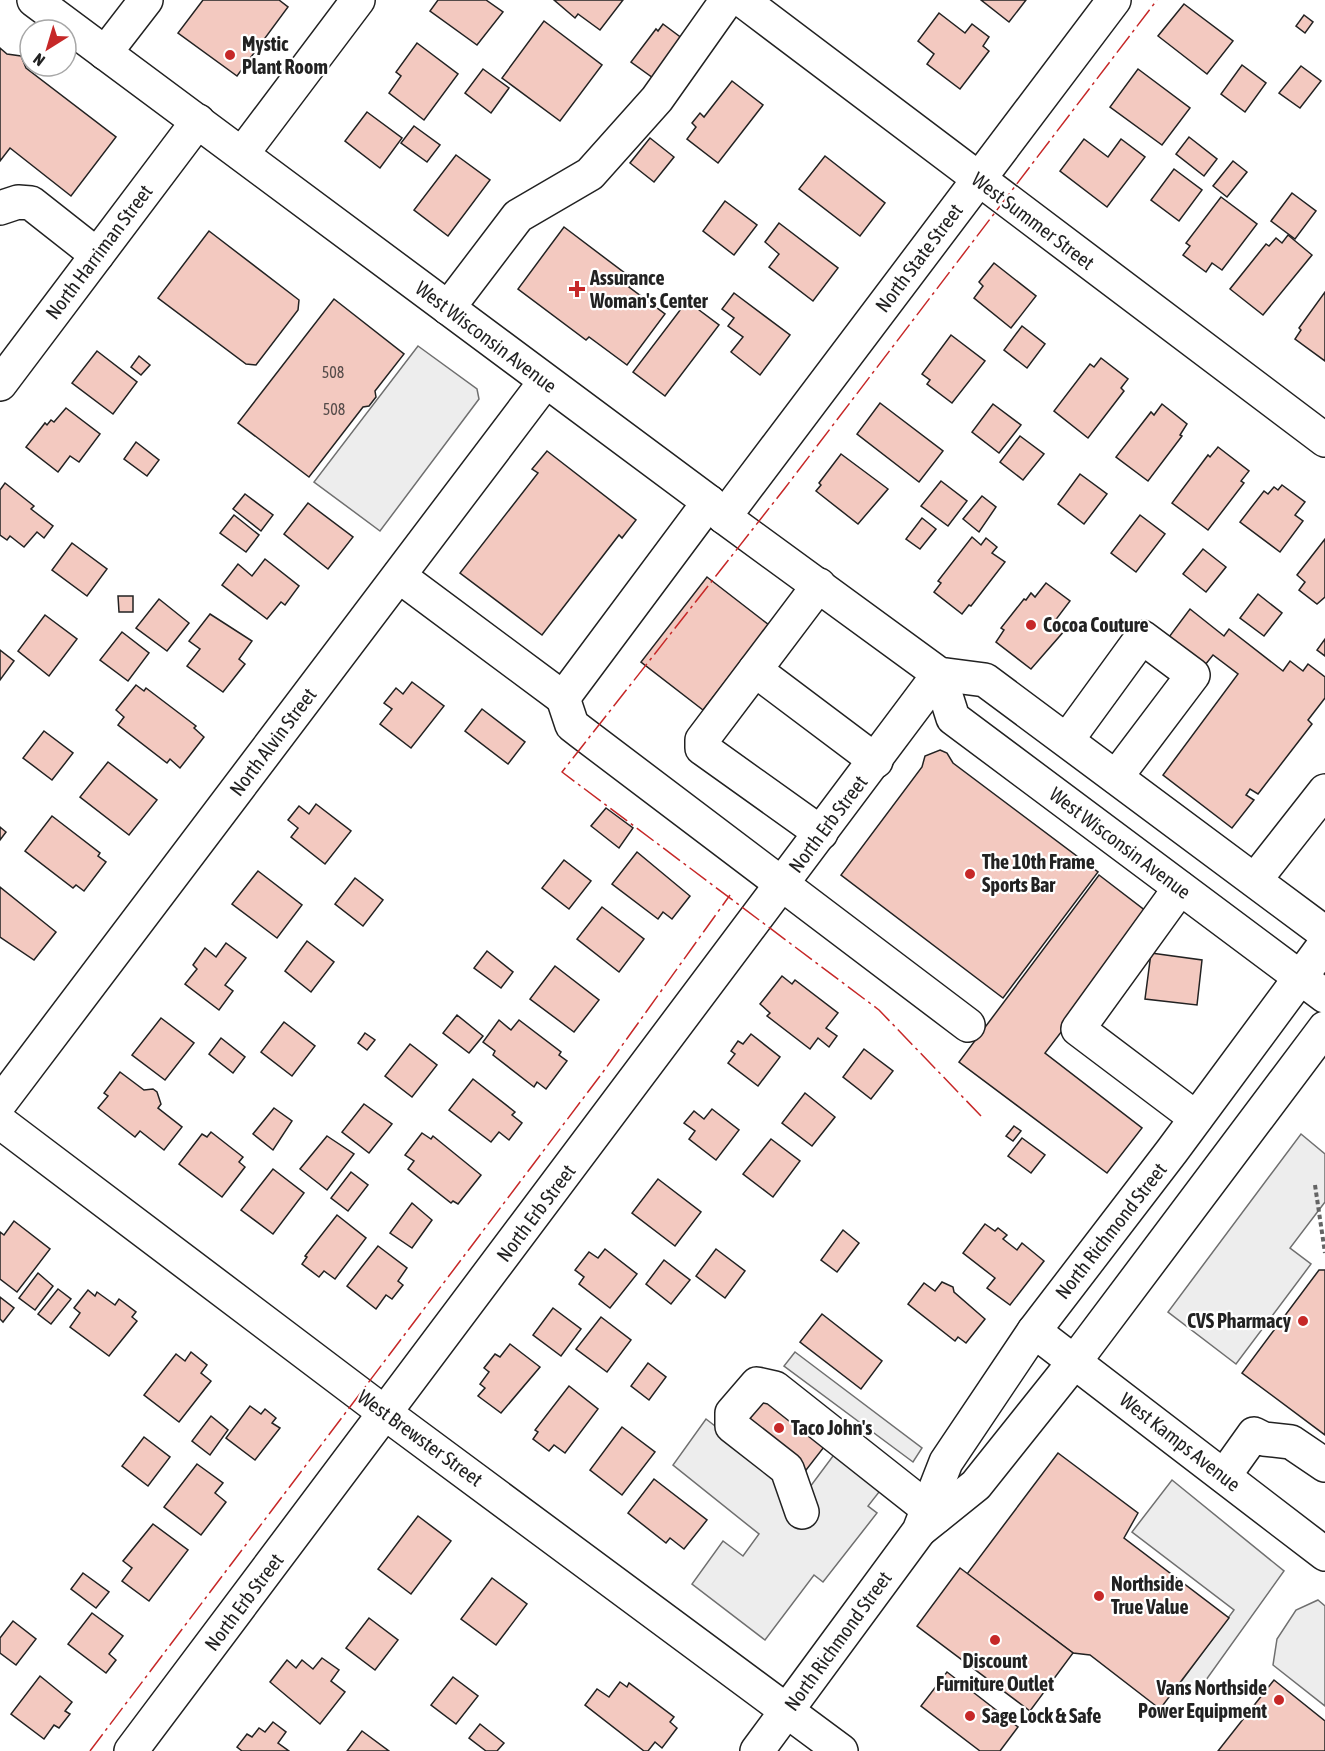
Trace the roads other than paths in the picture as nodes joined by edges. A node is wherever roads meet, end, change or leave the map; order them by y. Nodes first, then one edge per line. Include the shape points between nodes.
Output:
1 (34, 0) edge
2 (146, 0) edge
3 (727, 0) edge
4 (742, 0) edge
5 (1114, 0) edge
6 (353, 2) edge
7 (105, 53) junction
8 (198, 121) junction
9 (242, 154) junction
10 (978, 180) junction
11 (0, 208) edge
12 (97, 255) junction
13 (448, 308) junction
14 (545, 382) junction
15 (0, 384) edge
16 (1325, 440) edge
17 (716, 509) junction
18 (399, 576) junction
19 (819, 585) junction
20 (755, 670) junction
21 (939, 674) junction
22 (563, 698) junction
23 (1067, 740) junction
24 (876, 761) junction
25 (1116, 777) junction
26 (1325, 791) edge
27 (821, 833) junction
28 (1255, 880) junction
29 (782, 885) junction
30 (1180, 888) junction
31 (1325, 933) edge
32 (1325, 944) edge
33 (1313, 986) edge
34 (968, 1025) dead end
35 (1325, 1028) edge
36 (0, 1103) edge
37 (1196, 1118) junction
38 (0, 1122) edge
39 (1034, 1331) junction
40 (1075, 1361) junction
41 (385, 1413) junction
42 (1325, 1465) edge
43 (1224, 1476) junction
44 (802, 1512) dead end
45 (928, 1518) junction
46 (1325, 1554) edge
47 (788, 1711) junction
48 (131, 1751) edge
49 (757, 1751) edge
50 (841, 1751) edge

1 - 7 street, West Wisconsin Avenue
2 - 7 street
3 - 13 street via 657,99 590,174 518,216
4 - 10 street, West Summer Street
5 - 10 street, North State Street
6 - 9 street
7 - 8 street, West Wisconsin Avenue
8 - 9 street, West Wisconsin Avenue
8 - 12 street, North Harriman Street
9 - 13 street, West Wisconsin Avenue
10 - 16 street, West Summer Street
10 - 17 street, North State Street
11 - 12 street via 18,202 31,203
12 - 15 street, North Harriman Street
13 - 14 street, West Wisconsin Avenue
14 - 17 street, West Wisconsin Avenue
14 - 18 street, North Alvin Street
17 - 19 street, West Wisconsin Avenue
17 - 22 street, North State Street
18 - 22 street
18 - 36 street, North Alvin Street
19 - 20 street
19 - 21 street, West Wisconsin Avenue
20 - 24 street
20 - 27 street via 702,740 702,748
21 - 23 street, West Wisconsin Avenue via 985,680
21 - 24 street, North Erb Street
21 - 30 street, West Wisconsin Avenue via 952,718
22 - 29 street via 572,725
23 - 25 street, West Wisconsin Avenue
23 - 25 street via 1142,637 1193,675
24 - 27 street, North Erb Street
25 - 28 street, West Wisconsin Avenue
26 - 28 street
27 - 29 street, North Erb Street
28 - 31 street, West Wisconsin Avenue
29 - 34 street
29 - 41 street, North Erb Street
30 - 33 street, West Wisconsin Avenue
30 - 37 street via 1078,1029
32 - 33 street, North Richmond Street
33 - 37 street, North Richmond Street
35 - 40 street, North Richmond Street
37 - 39 street, North Richmond Street
38 - 41 street, West Brewster Street
39 - 40 street, West Kamps Avenue
39 - 45 street, North Richmond Street via 946,1462
40 - 43 street, West Kamps Avenue
40 - 45 street, North Richmond Street via 976,1485
41 - 47 street, West Brewster Street
41 - 48 street, North Erb Street
42 - 43 street via 1291,1442 1254,1434
43 - 46 street, West Kamps Avenue
44 - 45 street via 787,1470 732,1426 732,1413 757,1384 775,1388
45 - 47 street, North Richmond Street
47 - 49 street, North Richmond Street
47 - 50 street, West Brewster Street

